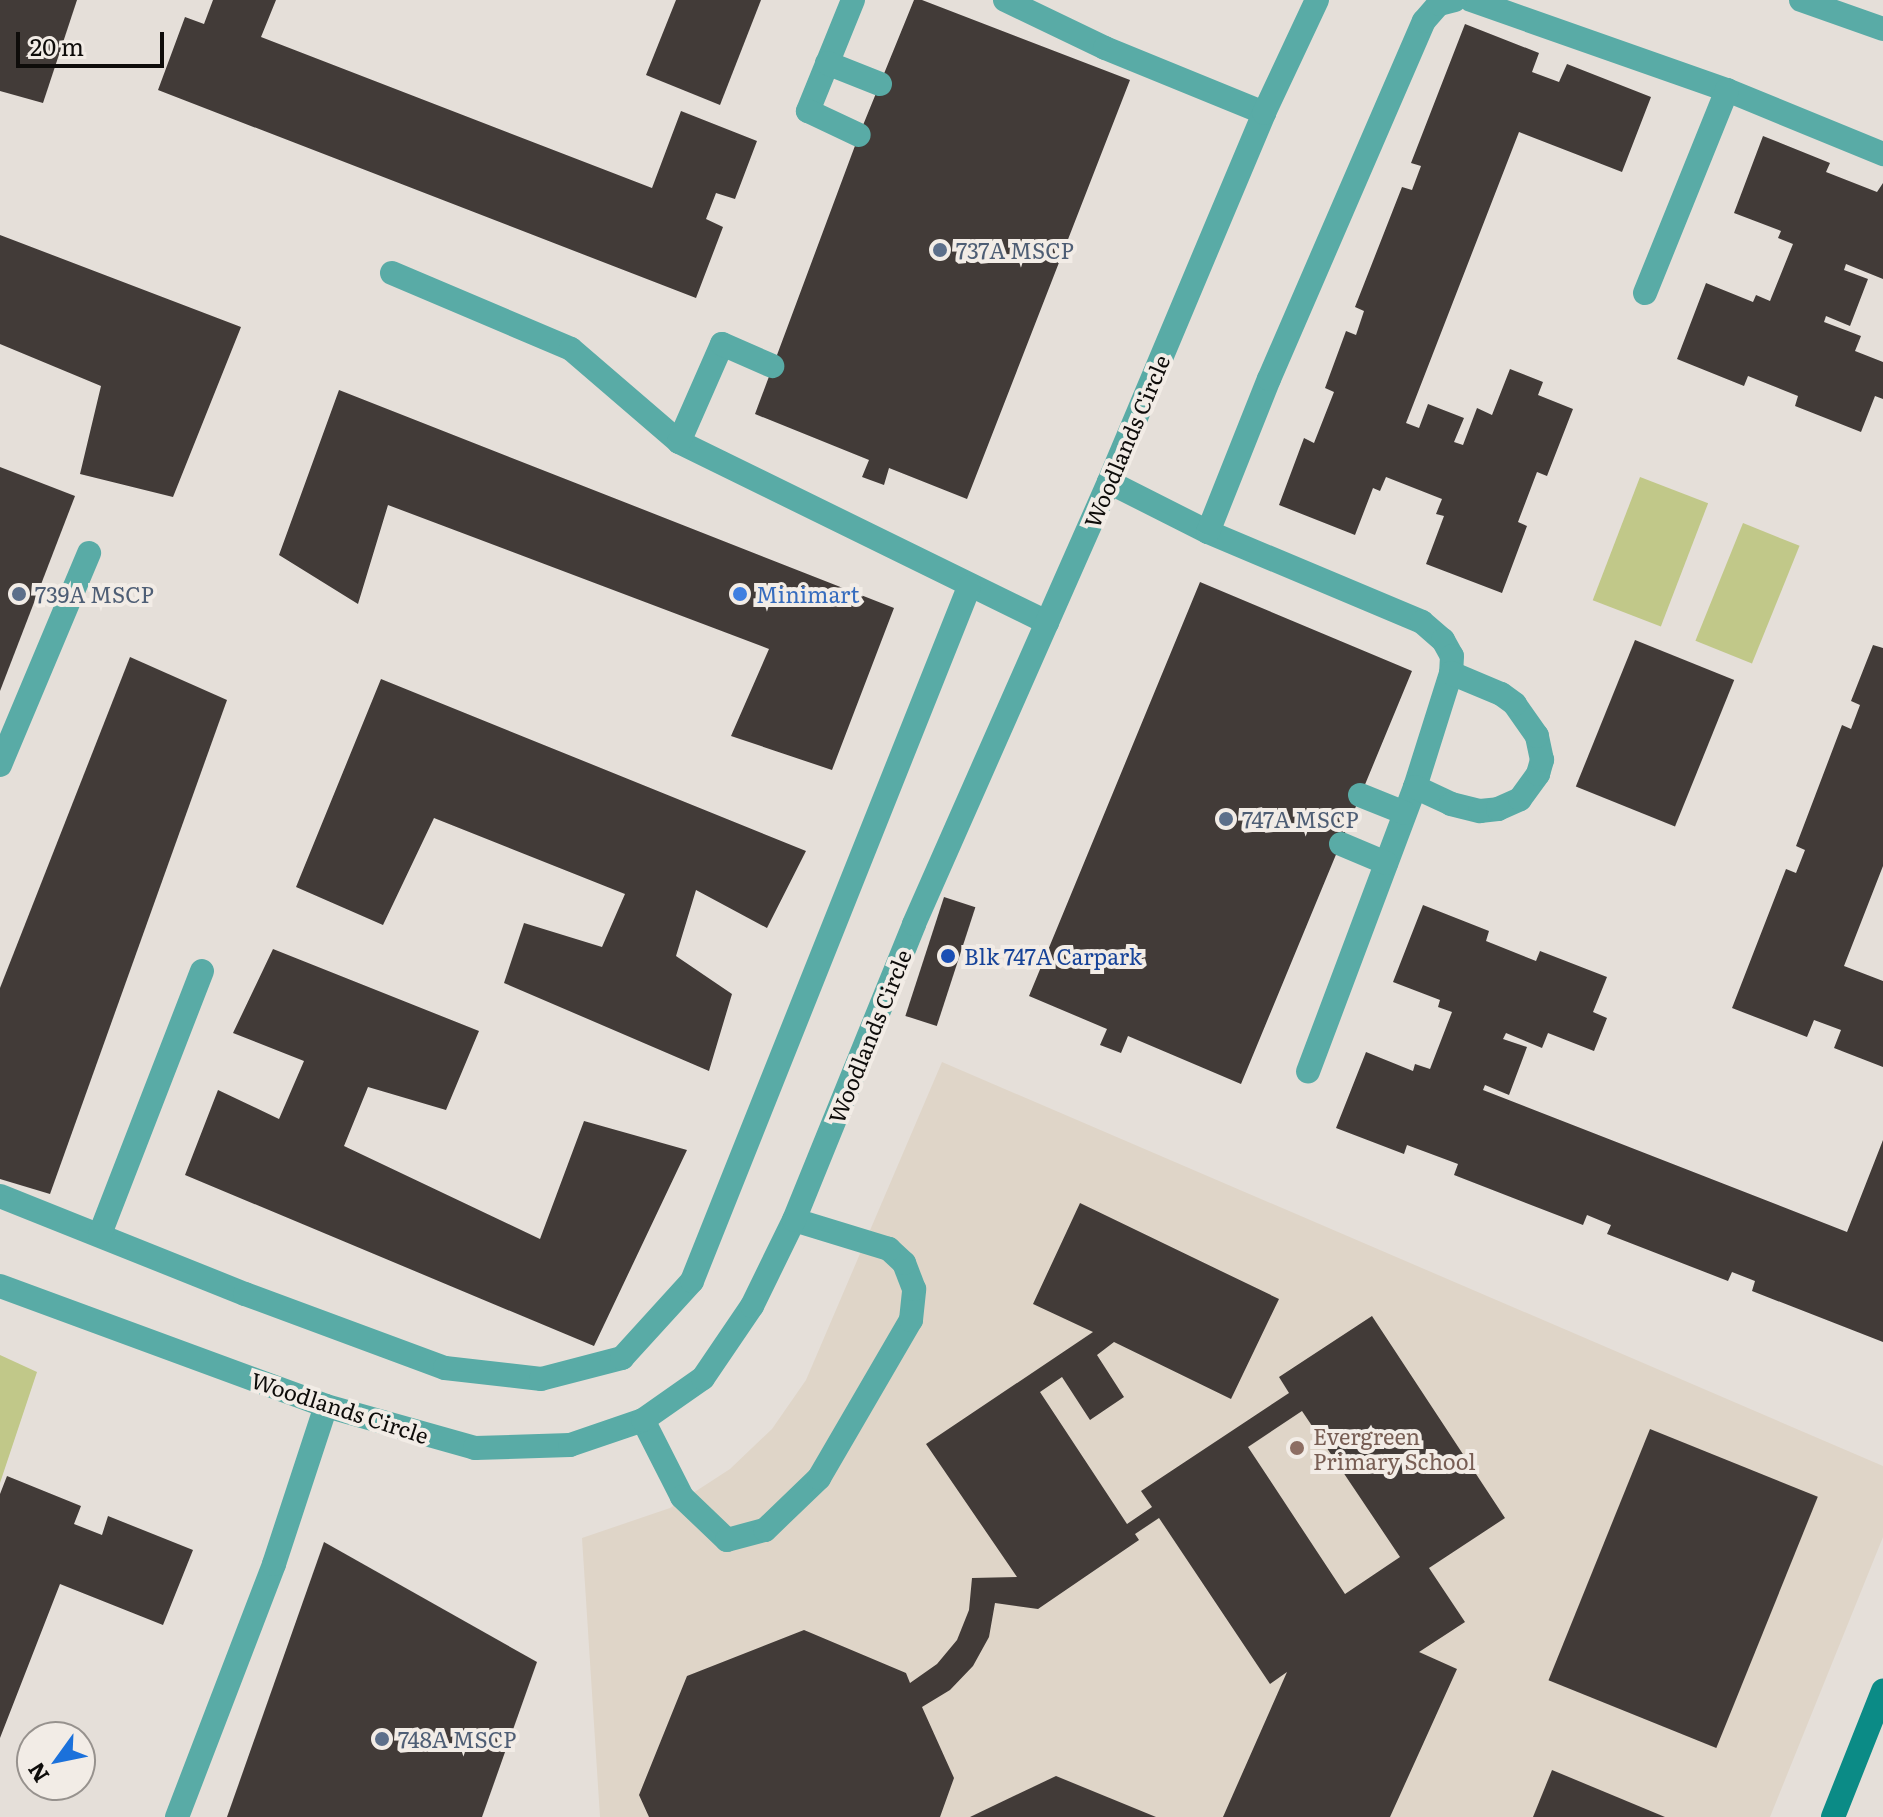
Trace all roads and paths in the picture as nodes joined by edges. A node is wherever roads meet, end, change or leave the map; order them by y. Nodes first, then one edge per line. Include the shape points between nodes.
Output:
1 (853, 0) edge
2 (1005, 0) edge
3 (1317, 0) edge
4 (1455, 0) edge
5 (1471, 0) edge
6 (1801, 0) edge
7 (1883, 29) edge
8 (827, 63) junction
9 (880, 84) dead end
10 (1727, 90) junction
11 (1264, 113) junction
12 (859, 135) dead end
13 (1883, 154) edge
14 (392, 273) dead end
15 (1645, 293) dead end
16 (772, 366) dead end
17 (679, 442) junction
18 (1109, 482) junction
19 (1208, 532) junction
20 (89, 553) dead end
21 (969, 587) junction
22 (1047, 622) junction
23 (1451, 673) junction
24 (0, 765) edge
25 (1415, 787) junction
26 (1360, 795) dead end
27 (1405, 813) junction
28 (1341, 844) dead end
29 (1386, 863) junction
30 (202, 971) dead end
31 (1308, 1072) dead end
32 (0, 1196) edge
33 (794, 1220) junction
34 (100, 1234) junction
35 (0, 1286) edge
36 (326, 1406) junction
37 (643, 1420) junction
38 (1883, 1691) edge
39 (177, 1817) edge
40 (1833, 1817) edge

1 - 8 street
2 - 11 street via 1105,48
3 - 11 street, Woodlands Circle
4 - 19 street via 1439,4 1424,21
5 - 10 street
6 - 7 street
8 - 9 street
8 - 12 street via 808,111
10 - 13 street
10 - 15 street
11 - 18 street, Woodlands Circle
14 - 17 street via 571,349
16 - 17 street via 722,344
17 - 21 street
18 - 19 street
18 - 22 street, Woodlands Circle
19 - 23 street via 1422,622 1443,640 1452,656
20 - 24 street
21 - 22 street
21 - 34 street via 692,1281 622,1358 541,1379 445,1368
22 - 33 street, Woodlands Circle via 914,924
23 - 25 street
23 - 25 street via 1515,704 1537,736 1542,760 1538,774 1520,799 1480,811
25 - 27 street
26 - 27 street
27 - 29 street
28 - 29 street
29 - 31 street
30 - 34 street
32 - 34 street
33 - 37 street, Woodlands Circle via 752,1306 703,1378
33 - 37 street via 889,1249 904,1263 914,1289 911,1320 819,1478 765,1530 727,1540 682,1497
35 - 36 street, Woodlands Circle
36 - 37 street, Woodlands Circle via 475,1448 570,1445
36 - 39 street via 274,1564
38 - 40 main road

